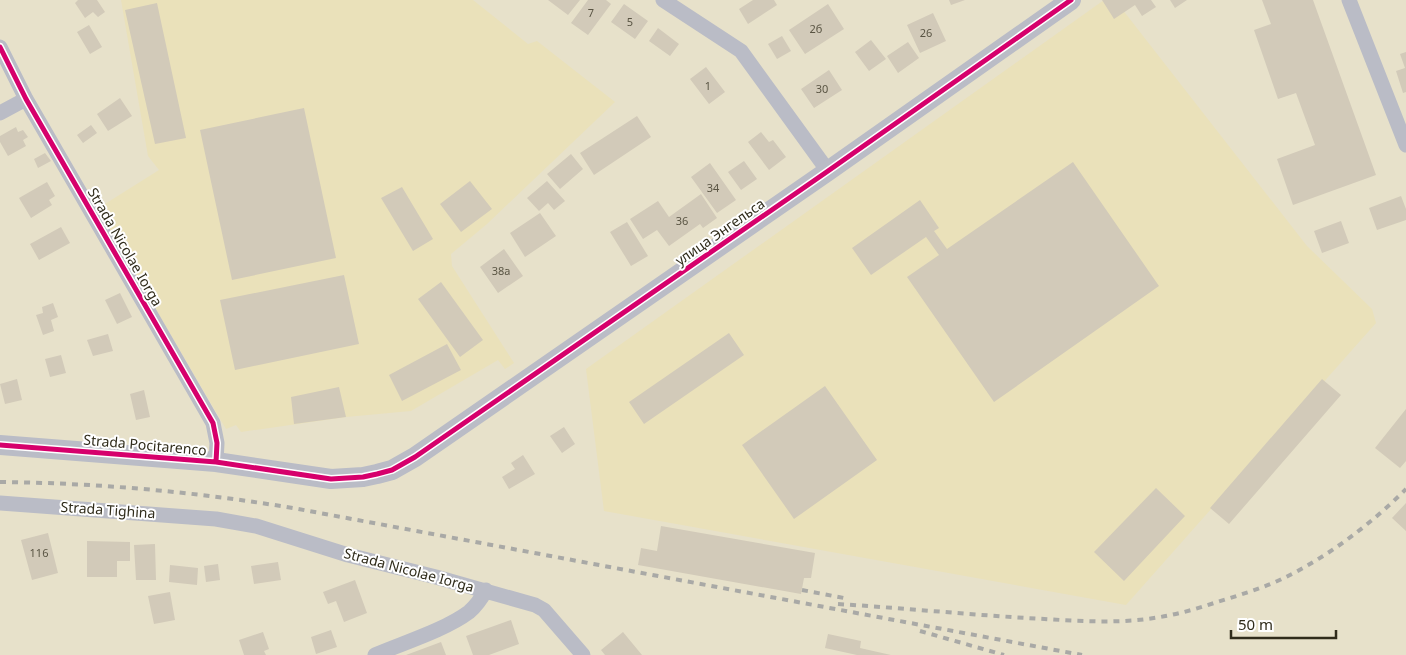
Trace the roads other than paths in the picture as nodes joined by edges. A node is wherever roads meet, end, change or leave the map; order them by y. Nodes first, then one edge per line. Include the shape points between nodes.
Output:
1 (663, 0) edge
2 (1071, 0) edge
3 (1349, 0) edge
4 (0, 47) edge
5 (26, 99) junction
6 (0, 113) edge
7 (1406, 145) edge
8 (828, 171) junction
9 (0, 445) edge
10 (216, 462) junction
11 (377, 474) joint
12 (0, 503) edge
13 (216, 519) joint
14 (486, 590) junction
15 (375, 655) edge
16 (583, 655) edge

1 - 8 street via 741,51
2 - 8 street, улица Энгельса
3 - 7 street
4 - 5 street, Strada Nicolae Iorga
5 - 6 street
5 - 10 street, Strada Nicolae Iorga via 212,423 217,443
8 - 11 street, улица Энгельса via 415,457
9 - 10 street, Strada Pocitarenco
10 - 11 street, Strada Pocitarenco via 331,479
12 - 13 street, Strada Tighina
13 - 14 street, Strada Nicolae Iorga via 256,526 348,555
14 - 15 street via 469,612
14 - 16 street, Strada Nicolae Iorga via 544,610

